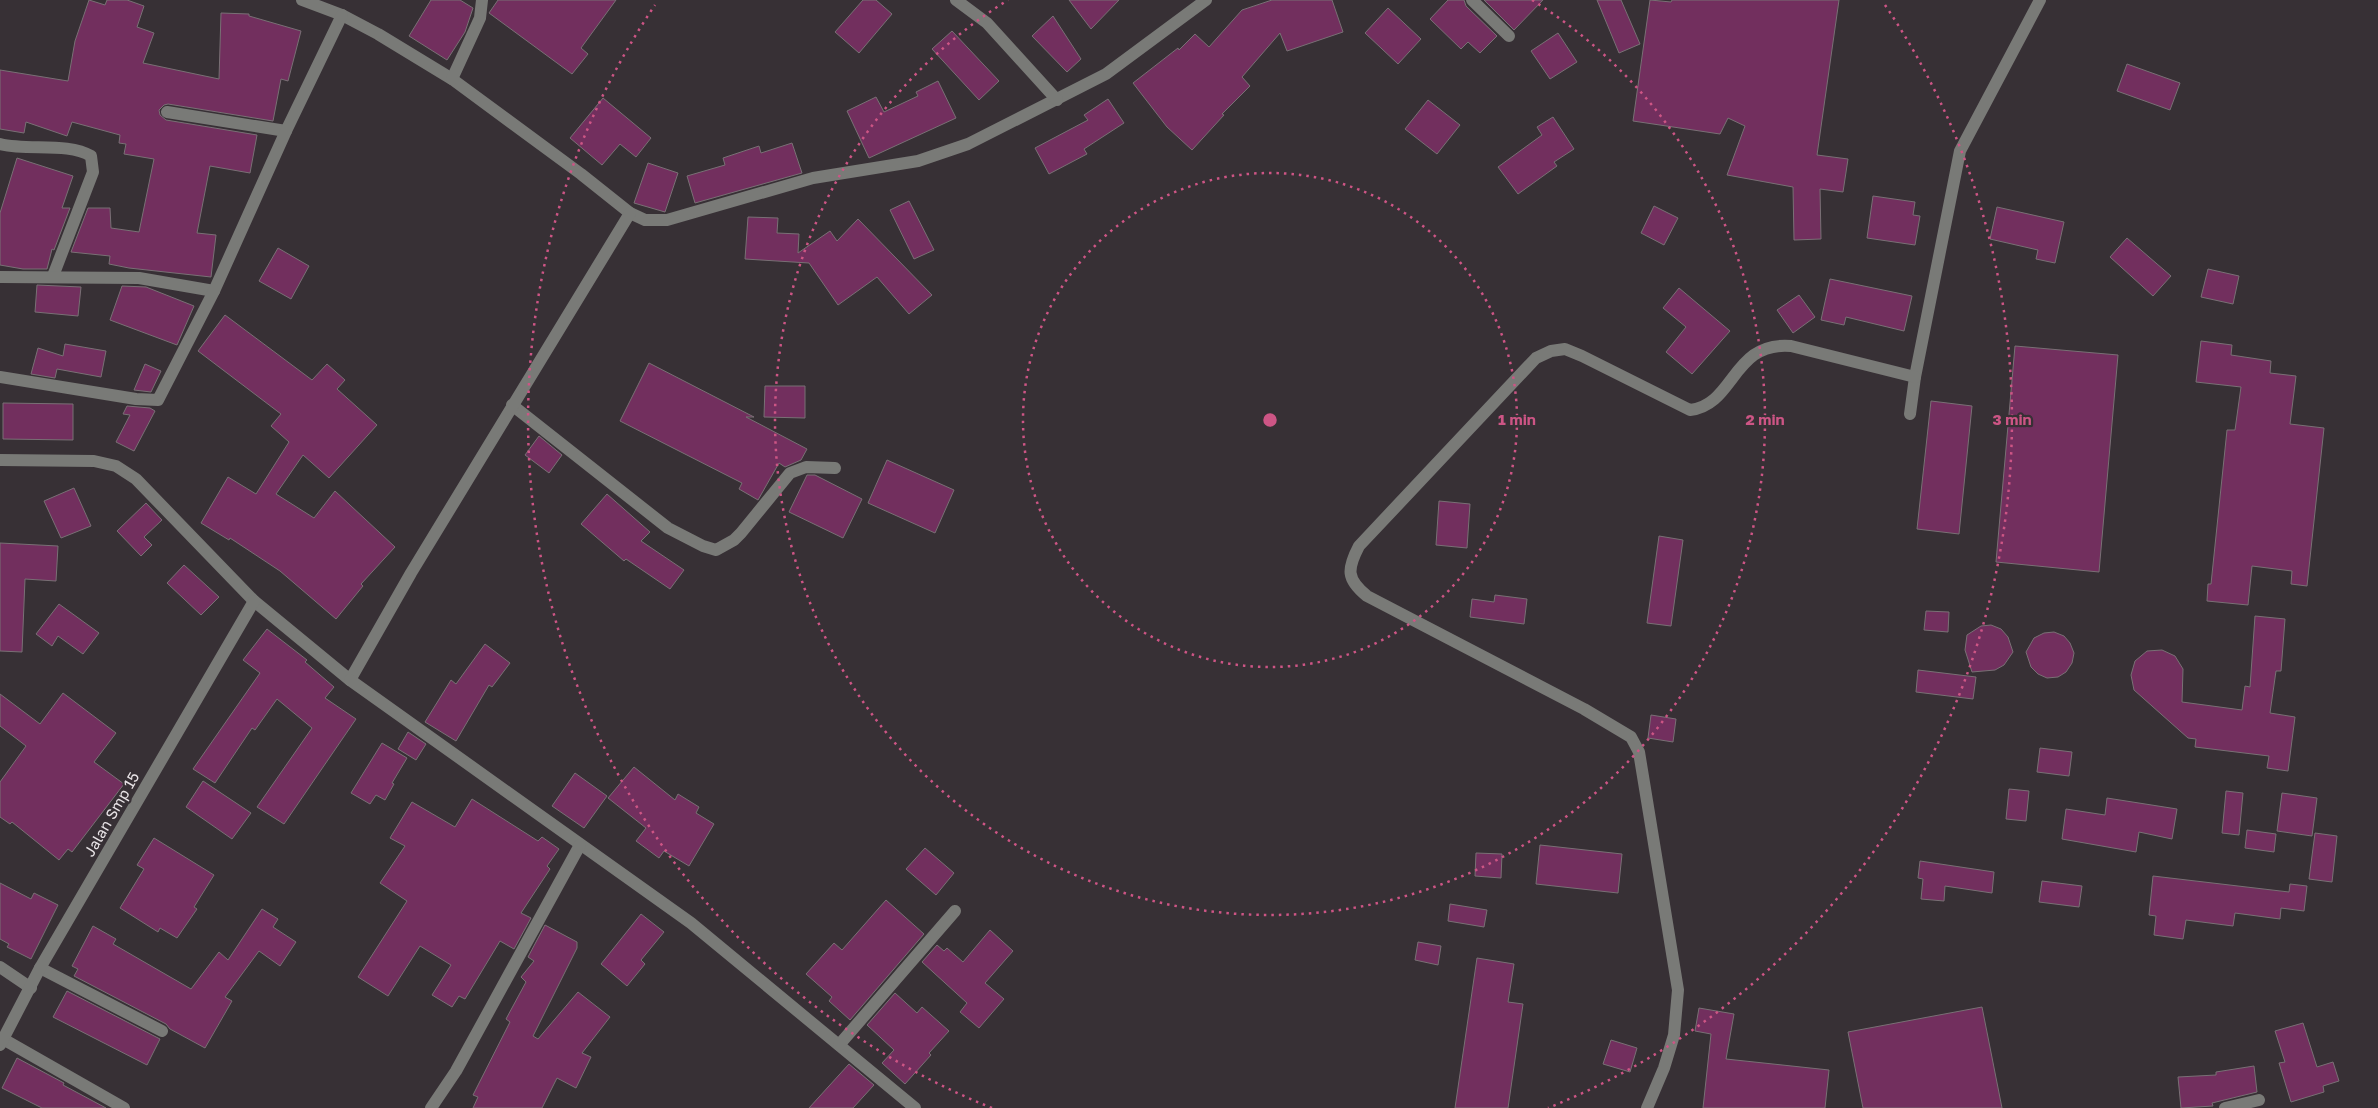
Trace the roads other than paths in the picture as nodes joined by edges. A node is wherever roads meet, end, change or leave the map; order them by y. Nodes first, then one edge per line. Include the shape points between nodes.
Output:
1 (302, 0) edge
2 (482, 0) edge
3 (956, 0) edge
4 (1206, 0) edge
5 (1472, 0) edge
6 (2040, 0) edge
7 (342, 15) junction
8 (1509, 36) dead end
9 (452, 78) junction
10 (1057, 100) junction
11 (167, 112) dead end
12 (286, 131) junction
13 (0, 144) edge
14 (630, 213) junction
15 (53, 276) junction
16 (0, 277) edge
17 (214, 291) junction
18 (0, 377) edge
19 (1915, 377) junction
20 (512, 405) junction
21 (1910, 414) dead end
22 (0, 460) edge
23 (834, 468) dead end
24 (254, 602) junction
25 (350, 680) junction
26 (580, 845) junction
27 (955, 911) dead end
28 (0, 967) edge
29 (40, 968) junction
30 (31, 988) junction
31 (162, 1031) dead end
32 (2, 1042) edge
33 (839, 1045) junction
34 (2259, 1100) dead end
35 (124, 1108) edge
36 (430, 1108) edge
37 (915, 1108) edge
38 (1647, 1108) edge
39 (2225, 1108) edge

1 - 7 street
2 - 9 street via 480,18
3 - 10 street via 987,23
4 - 10 street via 1106,74
5 - 8 street
6 - 19 street via 1960,151
7 - 9 street
7 - 12 street
9 - 14 street
10 - 14 street via 968,144 918,161 813,178 667,220 645,220
11 - 12 street
12 - 17 street
13 - 15 street via 14,148 82,150 91,156 93,172
14 - 20 street
15 - 16 street
15 - 17 street via 139,278
17 - 18 street via 158,400
19 - 21 street
19 - 38 street via 1791,346 1775,345 1761,349 1745,363 1712,402 1690,410 1582,356 1565,349 1551,351 1536,358 1506,389 1359,546 1350,563 1350,576 1356,587 1367,596 1631,737 1639,752 1678,990 1674,1034
20 - 23 street via 668,528 716,550 734,540 790,473 806,467
20 - 25 street
22 - 24 street via 94,462 116,466 136,479
24 - 25 street
24 - 29 street, Jalan Smp 15
25 - 26 street
26 - 33 street via 690,923
26 - 36 street via 456,1072
27 - 33 street
28 - 30 street
29 - 30 street, Jalan Smp 15
29 - 31 street
30 - 32 street, Jalan Smp 15
32 - 35 street
33 - 37 street
34 - 39 street

